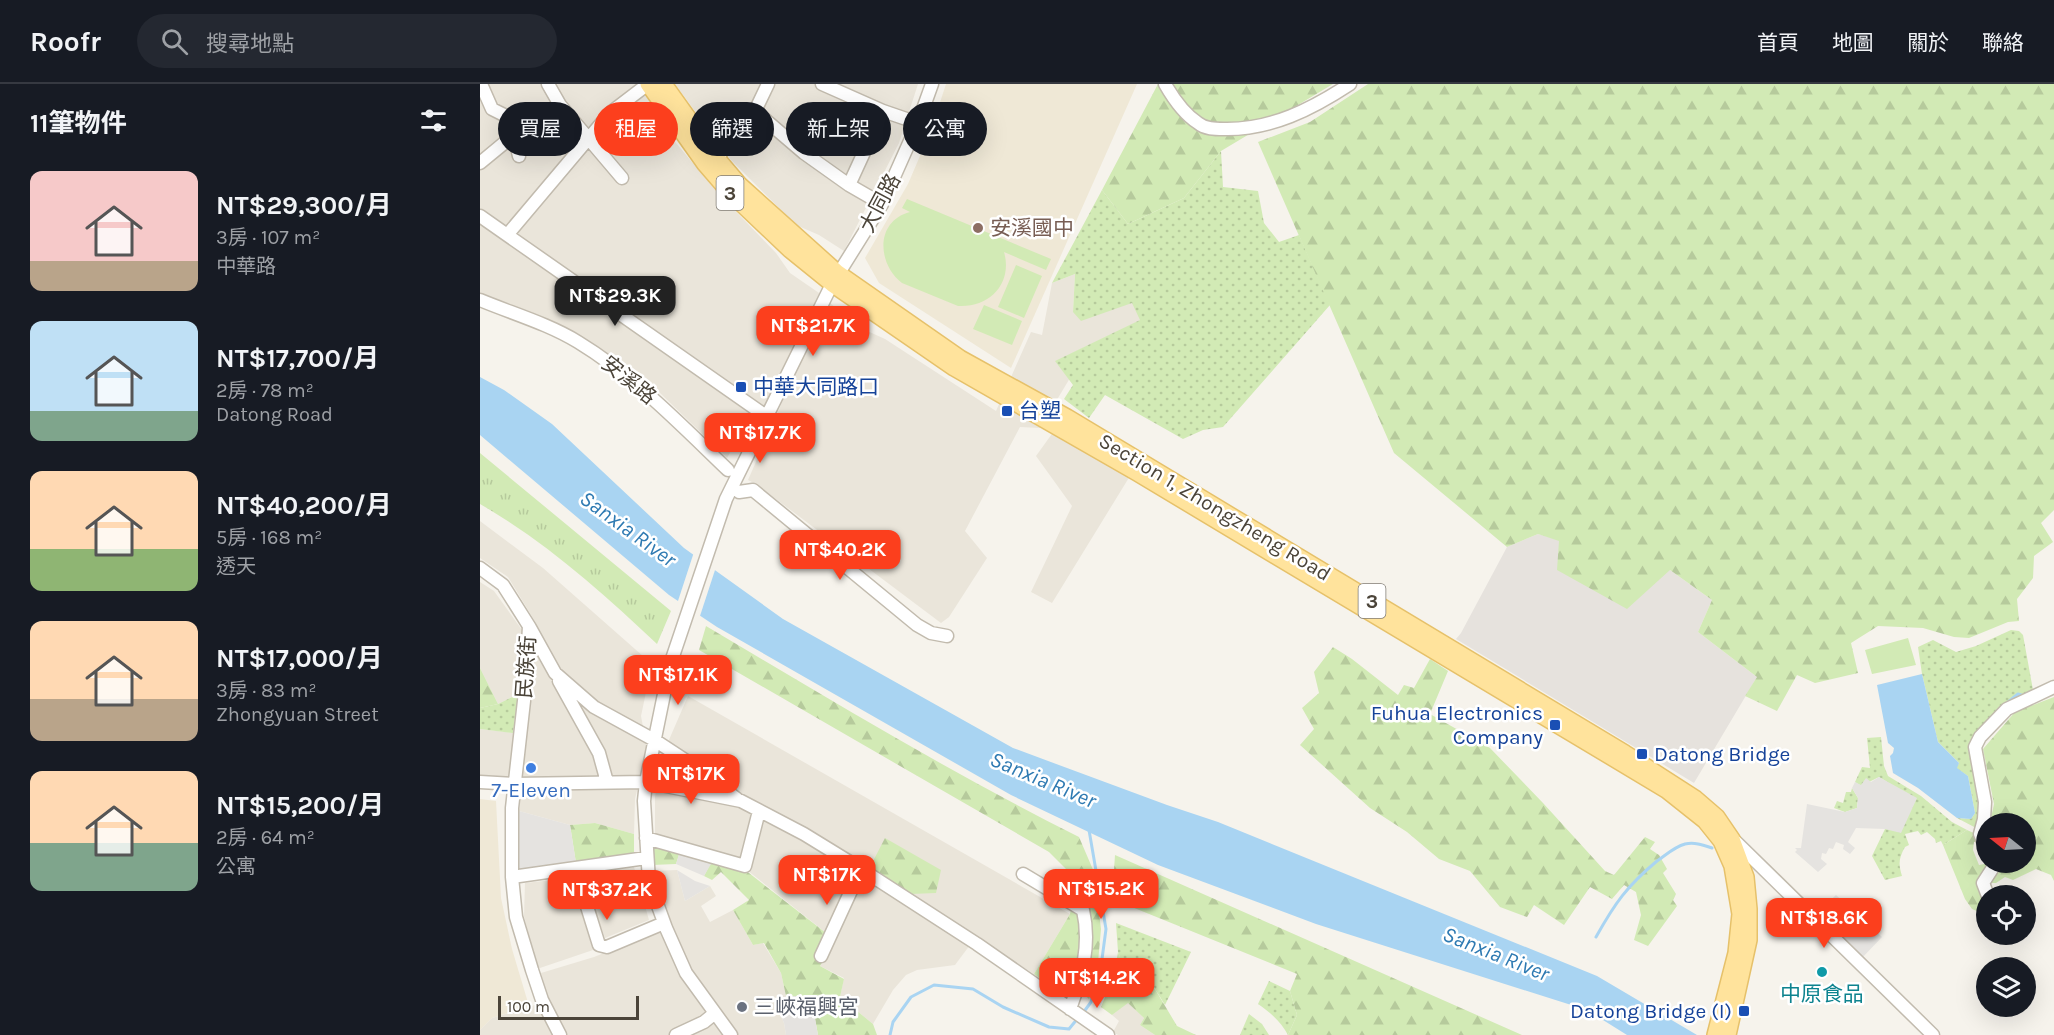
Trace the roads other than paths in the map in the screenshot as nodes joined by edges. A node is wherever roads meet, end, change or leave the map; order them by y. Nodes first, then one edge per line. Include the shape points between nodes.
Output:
1 (481, 84) edge
2 (548, 84) edge
3 (648, 84) edge
4 (664, 84) edge
5 (768, 84) edge
6 (822, 84) edge
7 (932, 84) edge
8 (1165, 84) edge
9 (1350, 84) edge
10 (837, 88) edge
11 (759, 102) edge
12 (865, 102) edge
13 (926, 102) edge
14 (498, 112) edge
15 (774, 127) edge
16 (588, 138) junction
17 (498, 148) edge
18 (862, 156) edge
19 (903, 156) edge
20 (717, 158) joint
21 (480, 163) edge
22 (621, 178) dead end
23 (849, 185) junction
24 (882, 204) junction
25 (480, 216) edge
26 (508, 234) junction
27 (835, 278) junction
28 (480, 300) edge
29 (766, 416) junction
30 (728, 470) dead end
31 (739, 492) dead end
32 (480, 568) edge
33 (529, 626) junction
34 (947, 636) dead end
35 (555, 673) junction
36 (2054, 687) edge
37 (656, 741) junction
38 (480, 782) edge
39 (607, 782) junction
40 (646, 782) junction
41 (514, 784) junction
42 (741, 801) junction
43 (759, 811) junction
44 (1984, 813) edge
45 (646, 838) junction
46 (1726, 840) junction
47 (646, 858) junction
48 (575, 868) junction
49 (861, 869) junction
50 (1023, 874) dead end
51 (512, 877) junction
52 (664, 923) junction
53 (821, 956) dead end
54 (1070, 1009) junction
55 (715, 1013) junction
56 (1726, 1027) edge
57 (1107, 1034) edge
58 (560, 1035) edge
59 (676, 1035) edge
60 (731, 1035) edge
61 (1715, 1035) edge
62 (1933, 1035) edge

1 - 14 street via 492,109
2 - 16 street
3 - 16 street via 610,113
3 - 27 main road, Section 1, Zhongzheng Road / 3 via 729,192 790,250
4 - 20 main road, Section 1, Zhongzheng Road / 3
5 - 11 street
6 - 10 street
7 - 13 street, 大同路
8 - 9 street via 1198,124 1212,129 1252,128 1281,120
10 - 12 street
15 - 23 street
16 - 22 street
16 - 26 street
17 - 21 street
18 - 23 street
19 - 24 street, 大同路
20 - 27 main road, Section 1, Zhongzheng Road / 3
23 - 24 street
24 - 27 street, 大同路
25 - 26 street
26 - 29 street
27 - 29 street, 大同路
27 - 46 main road, Section 1, Zhongzheng Road / 3 via 954,368 1666,790
28 - 30 street, 安溪路 via 575,340 604,359 651,397
29 - 37 street, 大同路 via 726,499 670,665
31 - 34 street via 753,490 917,625
32 - 33 street, 民族街 via 503,585
33 - 35 street
33 - 41 street, 民族街
35 - 37 street via 594,707
35 - 39 street via 599,753
36 - 44 street via 2007,709 1980,737 1975,747
37 - 40 street, 大同路
37 - 42 street
38 - 41 street
39 - 40 street
39 - 41 street
40 - 42 street
40 - 45 street, 大同路
41 - 51 street, 民族街
42 - 43 street
43 - 45 street via 745,866
43 - 49 street
45 - 47 street, 大同路
46 - 56 main road, Section 1, Zhongzheng Road / 3 via 1740,914
46 - 62 street
47 - 48 street
47 - 52 street, 大同路 via 649,881
48 - 51 street
48 - 52 street via 599,945 607,946
49 - 53 street
49 - 54 street
50 - 54 street via 1083,910 1086,951
51 - 58 street, 民族街 via 516,917 529,960 542,1000
52 - 55 street, 大同路 via 686,973
54 - 57 street
55 - 59 street
55 - 60 street, 大同路
56 - 61 main road, 3

